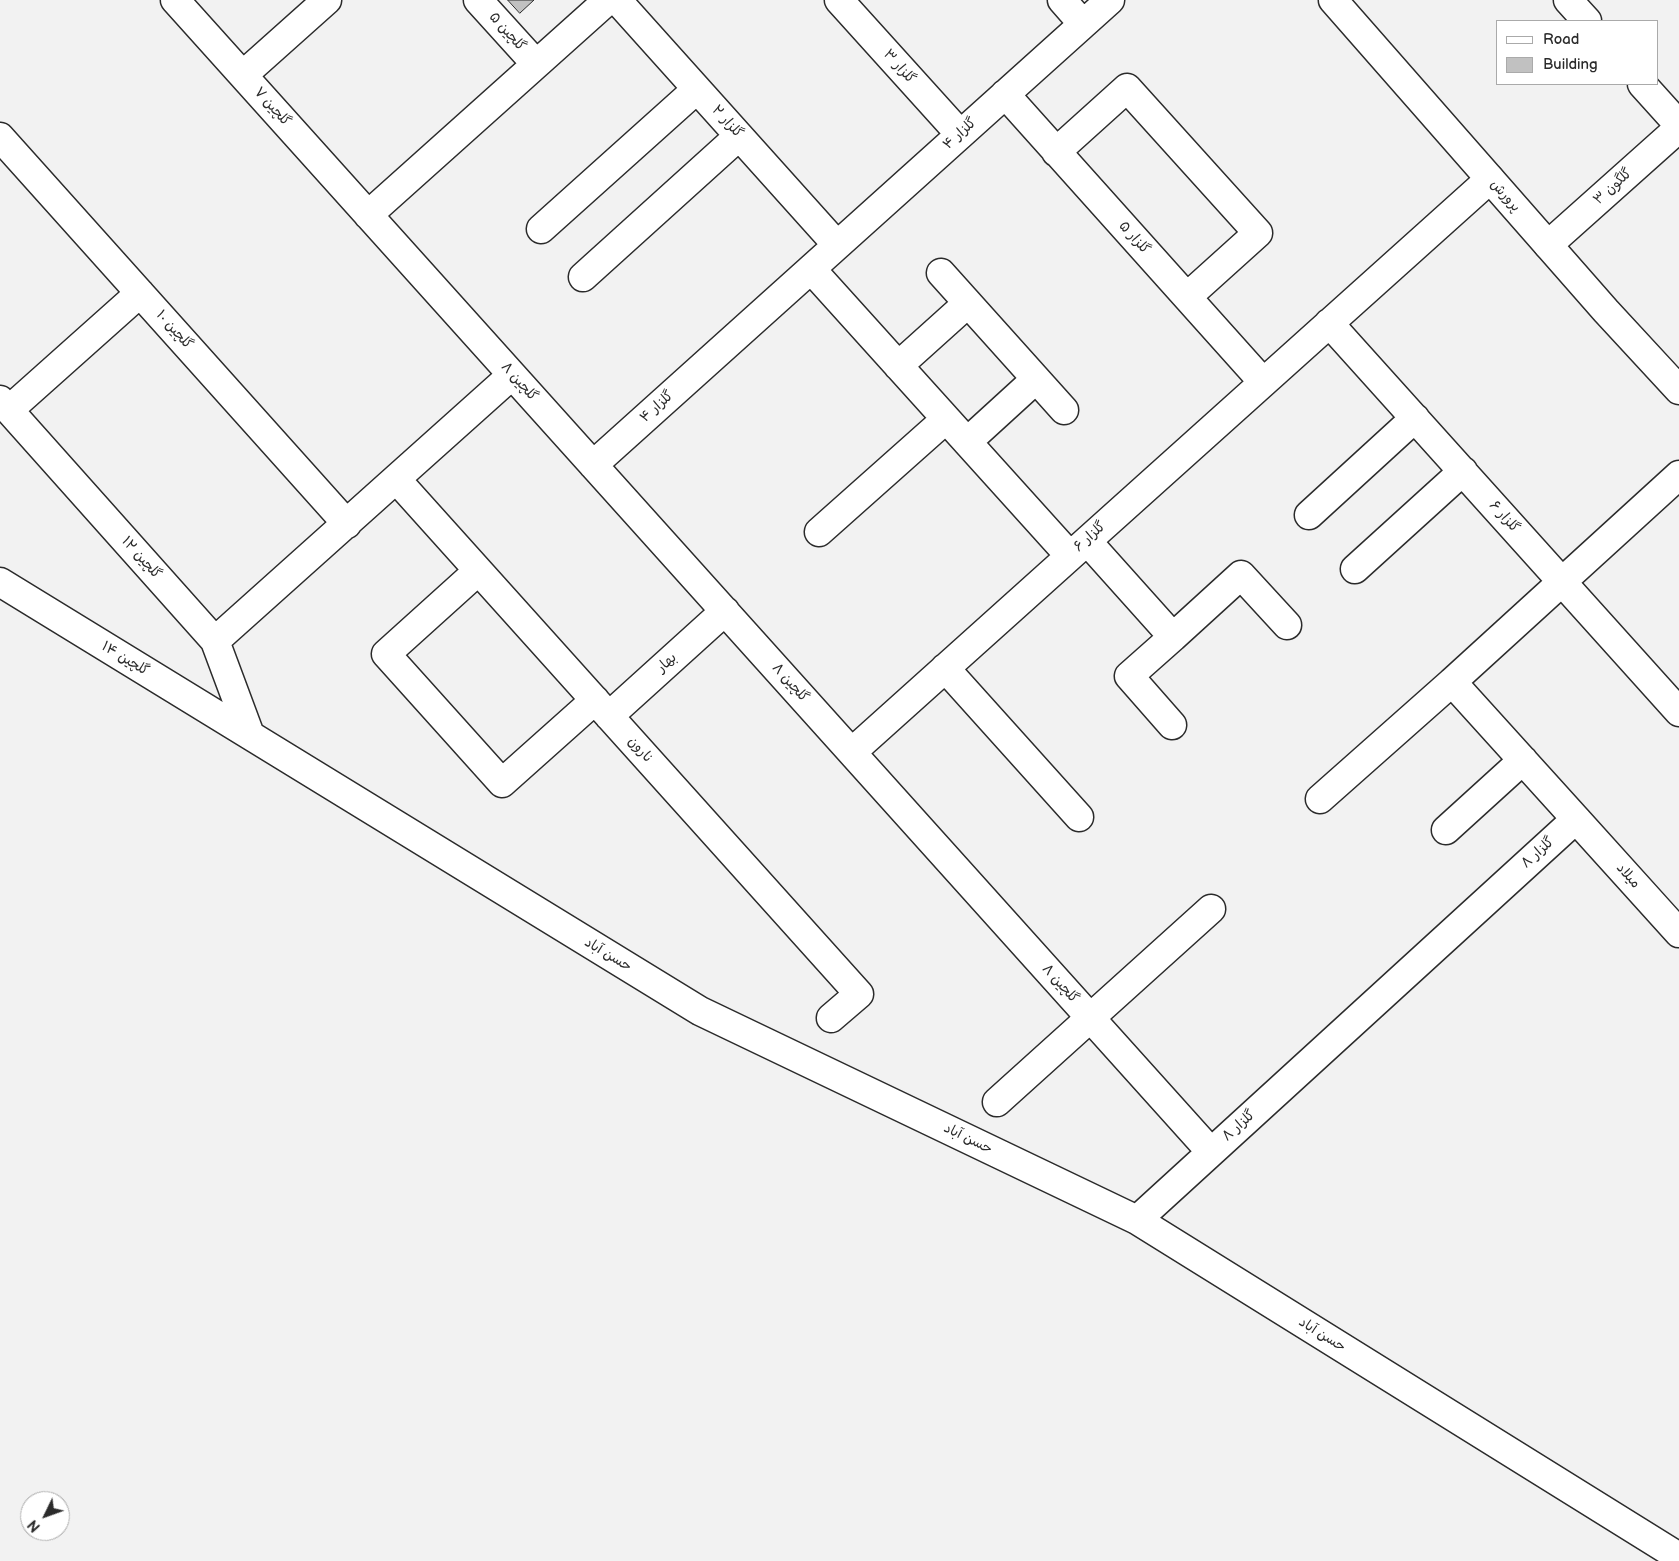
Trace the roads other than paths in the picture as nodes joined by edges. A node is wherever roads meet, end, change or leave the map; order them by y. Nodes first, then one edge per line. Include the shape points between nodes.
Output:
1 (175, 0) edge
2 (327, 0) edge
3 (478, 0) edge
4 (608, 0) edge
5 (617, 0) edge
6 (839, 0) edge
7 (1062, 0) edge
8 (1110, 0) edge
9 (1333, 0) edge
10 (1568, 0) edge
11 (1586, 20) edge
12 (1083, 24) junction
13 (536, 64) junction
14 (243, 75) junction
15 (1643, 85) edge
16 (696, 89) junction
17 (1005, 94) junction
18 (1679, 127) edge
19 (960, 134) junction
20 (739, 136) junction
21 (0, 138) edge
22 (1056, 152) junction
23 (1490, 178) junction
24 (368, 215) junction
25 (541, 229) dead end
26 (837, 245) junction
27 (1548, 245) junction
28 (811, 269) junction
29 (941, 273) dead end
30 (583, 277) dead end
31 (140, 293) junction
32 (1187, 297) junction
33 (968, 303) junction
34 (1329, 323) junction
35 (898, 366) junction
36 (512, 375) junction
37 (1036, 379) junction
38 (1263, 382) junction
39 (1679, 390) edge
40 (5, 404) edge
41 (1064, 410) dead end
42 (1415, 418) junction
43 (946, 419) junction
44 (967, 442) junction
45 (593, 464) junction
46 (1463, 472) junction
47 (1679, 475) edge
48 (396, 479) junction
49 (1309, 514) dead end
50 (347, 524) junction
51 (819, 532) dead end
52 (1078, 548) junction
53 (1355, 569) dead end
54 (478, 571) junction
55 (0, 582) edge
56 (1562, 582) junction
57 (725, 611) junction
58 (1287, 625) dead end
59 (1173, 636) junction
60 (216, 641) junction
61 (945, 668) junction
62 (1452, 682) junction
63 (602, 708) junction
64 (1679, 712) edge
65 (1172, 725) dead end
66 (250, 735) junction
67 (852, 752) junction
68 (1523, 760) junction
69 (1320, 799) dead end
70 (1079, 817) dead end
71 (1576, 819) junction
72 (1446, 830) dead end
73 (1211, 909) dead end
74 (1679, 933) edge
75 (831, 1018) dead end
76 (1090, 1018) junction
77 (997, 1102) dead end
78 (1211, 1152) junction
79 (1136, 1220) junction
80 (1679, 1557) edge

1 - 14 street, گلچین ۷
2 - 14 street
3 - 13 street, گلچین ۵
4 - 13 street
5 - 16 street, گلزار ۲
6 - 19 street, گلزار ۳
7 - 12 street
8 - 12 street, گلزار ۴
9 - 23 street, پرورش
10 - 11 street
12 - 17 street, گلزار ۴
13 - 24 street
14 - 24 street, گلچین ۷
15 - 18 street
16 - 20 street, گلزار ۲
16 - 25 street
17 - 19 street, گلزار ۴
17 - 22 street, گلزار ۵
18 - 27 street, گلگون ۳
19 - 26 street, گلزار ۴
20 - 26 street, گلزار ۲
20 - 30 street
21 - 31 street, گلچین ۱۰
22 - 32 street, گلزار ۵
22 - 32 street via 1127,88 1258,233
23 - 27 street, پرورش
23 - 34 street, گلزار ۶
24 - 36 street, گلچین ۸
26 - 28 street, گلزار ۴
27 - 39 street, پرورش
28 - 35 street
28 - 45 street, گلزار ۴
29 - 33 street
31 - 40 street
31 - 50 street, گلچین ۱۰
32 - 38 street, گلزار ۵
33 - 35 street
33 - 37 street
34 - 38 street, گلزار ۶
34 - 42 street, گلزار ۶
35 - 43 street
36 - 45 street, گلچین ۸
36 - 48 street
37 - 41 street
37 - 44 street
38 - 52 street, گلزار ۶
40 - 60 street, گلچین ۱۲
42 - 46 street, گلزار ۶
42 - 49 street
43 - 44 street
43 - 51 street
44 - 52 street
45 - 57 street, گلچین ۸
46 - 53 street
46 - 56 street, گلزار ۶
47 - 56 street
48 - 50 street
48 - 54 street, نارون
50 - 60 street
52 - 59 street
52 - 61 street, گلزار ۶
54 - 63 street, نارون
54 - 63 street, بهار via 386,654 495,776 502,783
55 - 66 street, گلچین ۱۴
56 - 62 street
56 - 64 street, گلزار ۶
57 - 63 street, بهار
57 - 67 street, گلچین ۸
58 - 59 street via 1242,575
59 - 65 street via 1129,676
60 - 66 street, گلچین ۱۲
61 - 67 street, گلزار ۶
61 - 70 street
62 - 68 street
62 - 69 street
63 - 75 street, نارون via 859,994
66 - 79 street, حسن آباد via 700,1011
67 - 76 street, گلچین ۸
68 - 71 street
68 - 72 street
71 - 74 street, میلاد
71 - 78 street, گلزار ۸
73 - 76 street
76 - 77 street
76 - 78 street, گلچین ۸
78 - 79 street, گلزار ۸
79 - 80 street, حسن آباد

